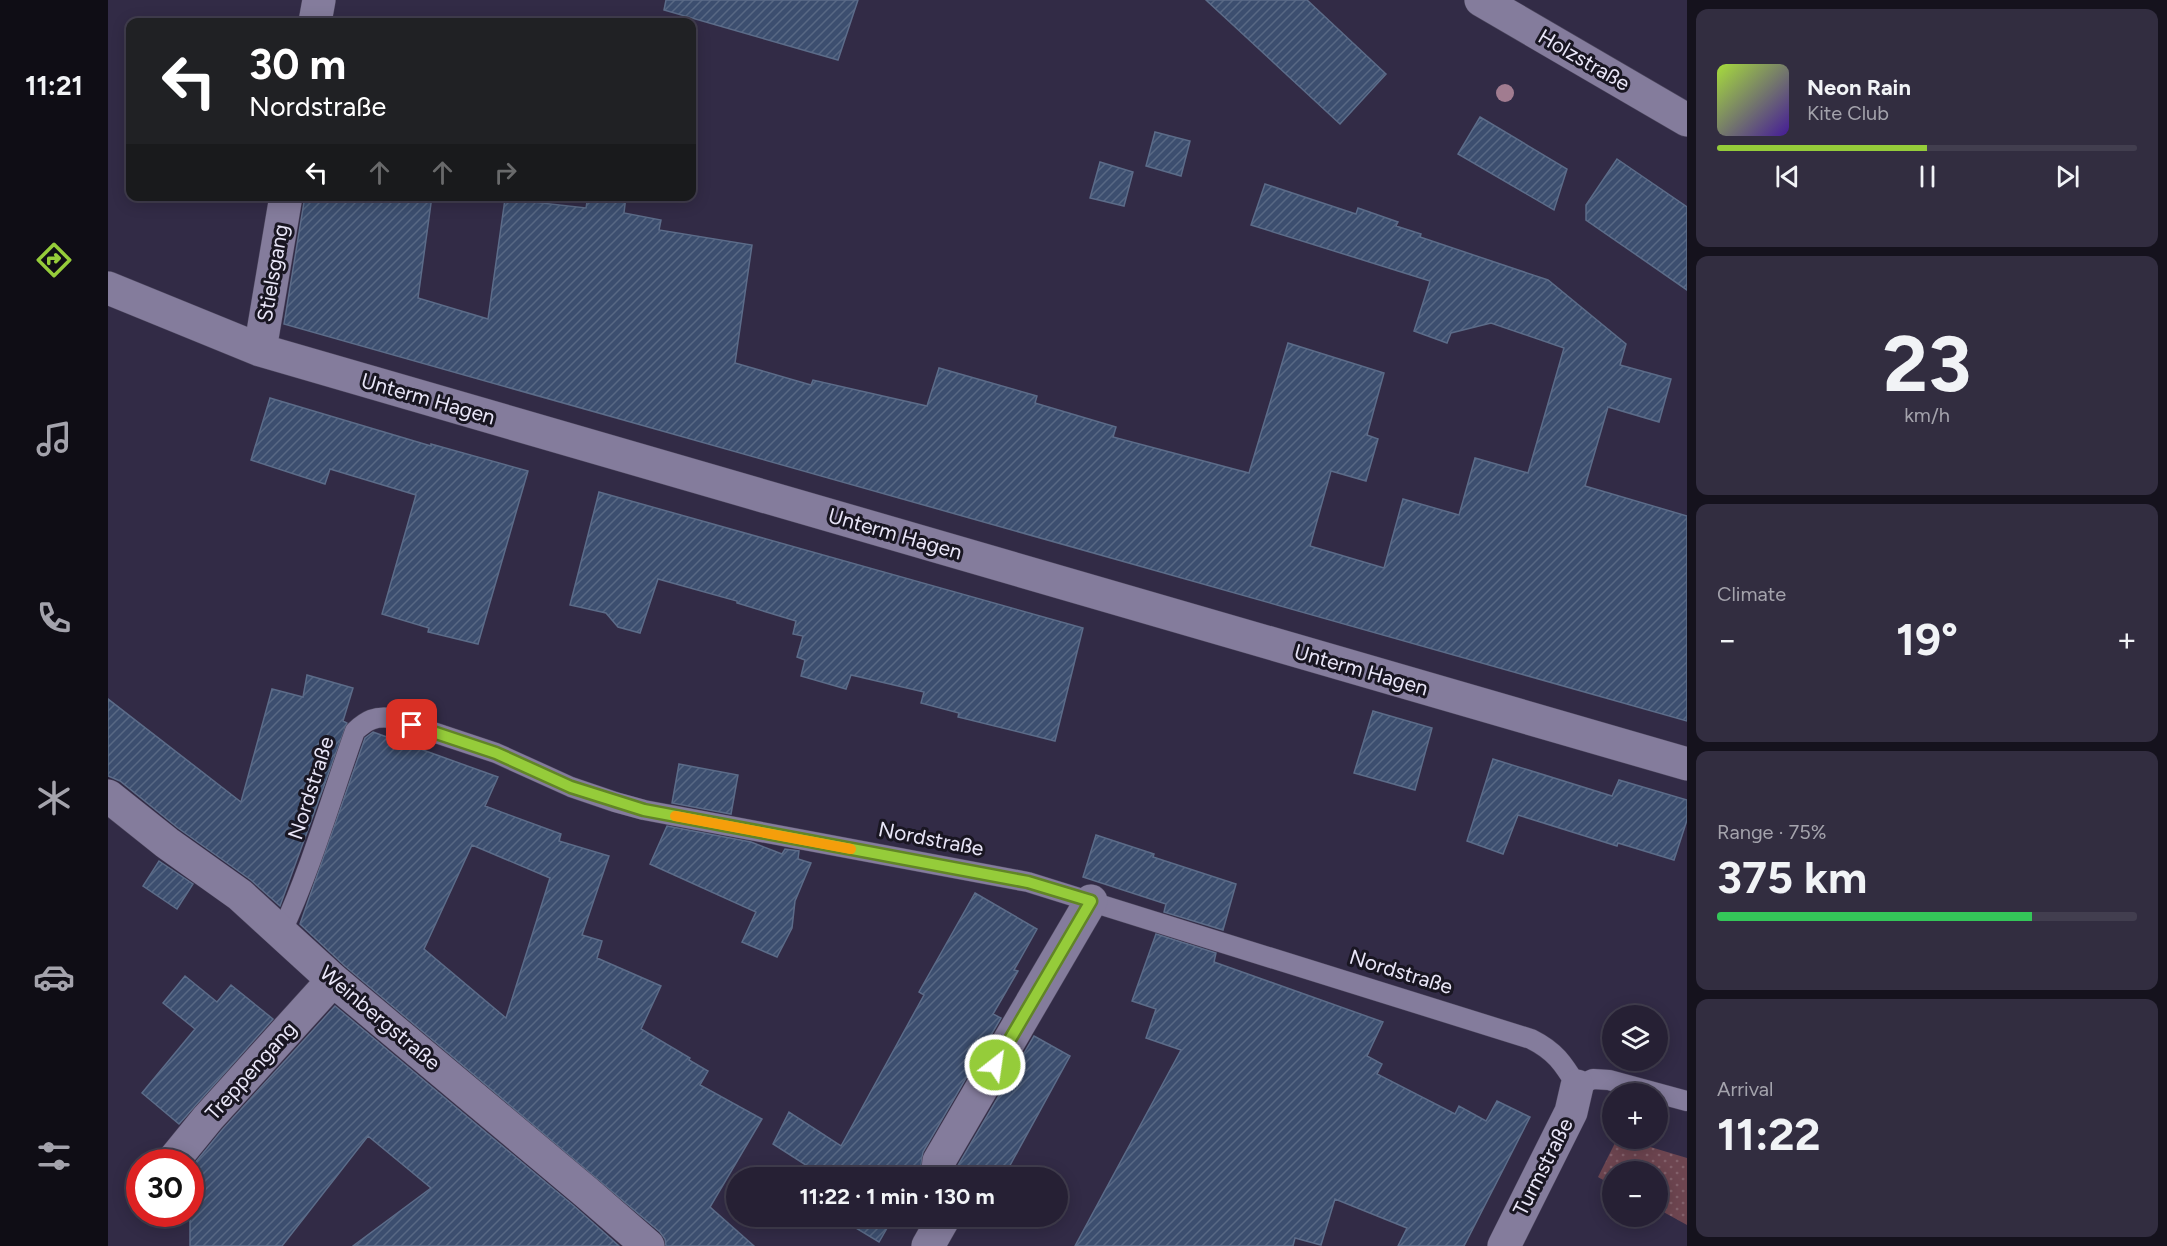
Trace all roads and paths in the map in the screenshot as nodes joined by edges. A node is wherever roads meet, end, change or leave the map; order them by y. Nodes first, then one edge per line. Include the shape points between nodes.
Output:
1 (319, 0) edge
2 (1481, 0) edge
3 (316, 18) edge
4 (1687, 120) edge
5 (285, 201) edge
6 (108, 288) edge
7 (260, 350) junction
8 (1687, 764) edge
9 (108, 796) edge
10 (1091, 901) junction
11 (282, 931) junction
12 (333, 980) junction
13 (1577, 1086) junction
14 (1687, 1101) edge
15 (183, 1149) edge
16 (939, 1167) edge
17 (939, 1227) edge
18 (648, 1246) edge
19 (928, 1246) edge
20 (1504, 1246) edge

1 - 3 street
2 - 4 street, Holzstraße
5 - 7 street, Stielsgang
6 - 7 street, Unterm Hagen
7 - 8 street, Unterm Hagen
9 - 11 street, Weinbergstraße
10 - 11 lane, Nordstraße via 1028,882 644,810 571,787 496,753 379,716 355,731 311,862
10 - 13 lane, Nordstraße via 1531,1039 1562,1061
10 - 16 street
11 - 12 street, Weinbergstraße
12 - 15 street, Treppengang
12 - 18 street, Weinbergstraße
13 - 14 lane via 1593,1079 1609,1080
13 - 20 street, Turmstraße via 1571,1112
17 - 19 street

